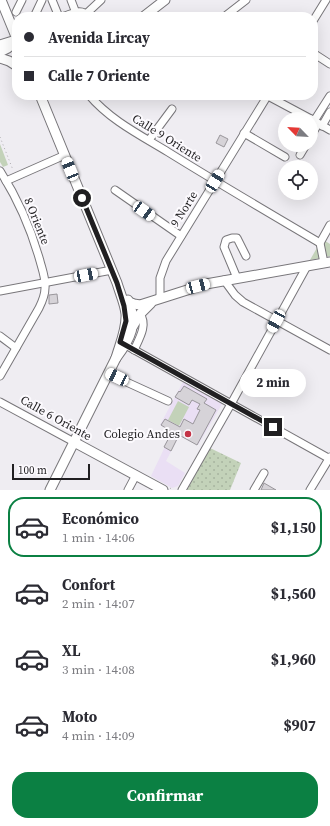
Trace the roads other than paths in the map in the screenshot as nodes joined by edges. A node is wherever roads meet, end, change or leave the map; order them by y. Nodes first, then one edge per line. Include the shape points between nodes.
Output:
1 (22, 0) edge
2 (42, 0) edge
3 (52, 0) edge
4 (71, 0) edge
5 (101, 0) edge
6 (165, 0) edge
7 (246, 0) edge
8 (326, 0) edge
9 (2, 2) edge
10 (16, 12) dead end
11 (36, 12) edge
12 (58, 12) edge
13 (76, 12) edge
14 (82, 12) edge
15 (149, 12) edge
16 (230, 12) edge
17 (0, 13) edge
18 (318, 13) edge
19 (12, 27) edge
20 (12, 41) edge
21 (0, 44) edge
22 (12, 44) edge
23 (0, 52) edge
24 (318, 56) edge
25 (0, 58) edge
26 (12, 63) edge
27 (330, 64) edge
28 (330, 96) edge
29 (43, 100) edge
30 (94, 100) edge
31 (264, 100) edge
32 (276, 100) edge
33 (172, 110) dead end
34 (297, 112) edge
35 (330, 112) edge
36 (318, 117) edge
37 (318, 120) edge
38 (318, 124) edge
39 (330, 130) edge
40 (244, 133) junction
41 (149, 140) junction
42 (302, 152) edge
43 (64, 155) junction
44 (300, 155) dead end
45 (285, 157) dead end
46 (0, 171) edge
47 (6, 181) junction
48 (215, 181) junction
49 (115, 190) dead end
50 (330, 226) edge
51 (181, 236) junction
52 (320, 243) junction
53 (246, 256) dead end
54 (327, 262) edge
55 (307, 266) junction
56 (112, 270) junction
57 (237, 278) junction
58 (224, 280) junction
59 (45, 283) junction
60 (0, 291) edge
61 (123, 293) junction
62 (152, 301) junction
63 (129, 303) junction
64 (136, 314) junction
65 (276, 321) junction
66 (128, 328) junction
67 (0, 336) edge
68 (123, 343) junction
69 (16, 348) junction
70 (134, 350) junction
71 (330, 350) edge
72 (109, 374) junction
73 (0, 376) edge
74 (168, 401) dead end
75 (0, 402) edge
76 (231, 404) junction
77 (74, 442) junction
78 (330, 458) edge
79 (264, 473) dead end
80 (136, 476) junction
81 (50, 490) edge
82 (128, 490) edge
83 (163, 490) edge
84 (182, 490) edge
85 (254, 490) edge
86 (310, 490) edge

1 - 10 street
2 - 11 street
3 - 12 street
4 - 13 street
5 - 14 street
6 - 15 main road
7 - 16 street
8 - 18 street
9 - 17 main road
9 - 19 main road
20 - 21 main road
22 - 23 main road
24 - 27 street
25 - 26 main road
28 - 36 street
29 - 43 main road
30 - 41 street, Calle 9 Oriente via 113,118
31 - 40 street, 9 Norte
32 - 34 street
33 - 41 street
35 - 37 street
38 - 39 street
40 - 45 street
40 - 48 street, 9 Norte
41 - 48 street, Calle 9 Oriente
42 - 44 street
43 - 47 street
43 - 56 main road
46 - 47 street, 8 Oriente
47 - 59 street, 8 Oriente via 30,230
48 - 51 street, 9 Norte
48 - 52 street, Calle 9 Oriente
49 - 51 street
50 - 52 street
51 - 62 street, 9 Norte via 162,270
52 - 54 street
53 - 57 street via 237,238 226,240 224,247
54 - 55 main road
55 - 57 main road
55 - 65 street
56 - 59 street
56 - 61 main road
57 - 58 main road
58 - 62 main road
58 - 65 street via 239,299
59 - 60 street
59 - 69 street via 42,302
61 - 62 main road via 140,300
61 - 63 main road
61 - 66 main road
62 - 63 main road via 140,305
62 - 64 main road
63 - 64 main road
64 - 66 main road
64 - 70 street via 142,317 143,326
65 - 71 street
65 - 76 street
66 - 68 main road
67 - 69 street
68 - 70 street
68 - 72 main road
69 - 73 street
70 - 76 street
72 - 74 street
72 - 77 main road
75 - 77 street, Calle 6 Oriente
76 - 78 street
76 - 84 street
77 - 80 main road, Calle 6 Oriente
77 - 81 main road
78 - 86 street
79 - 85 street
80 - 82 street
80 - 83 main road, Calle 6 Oriente

